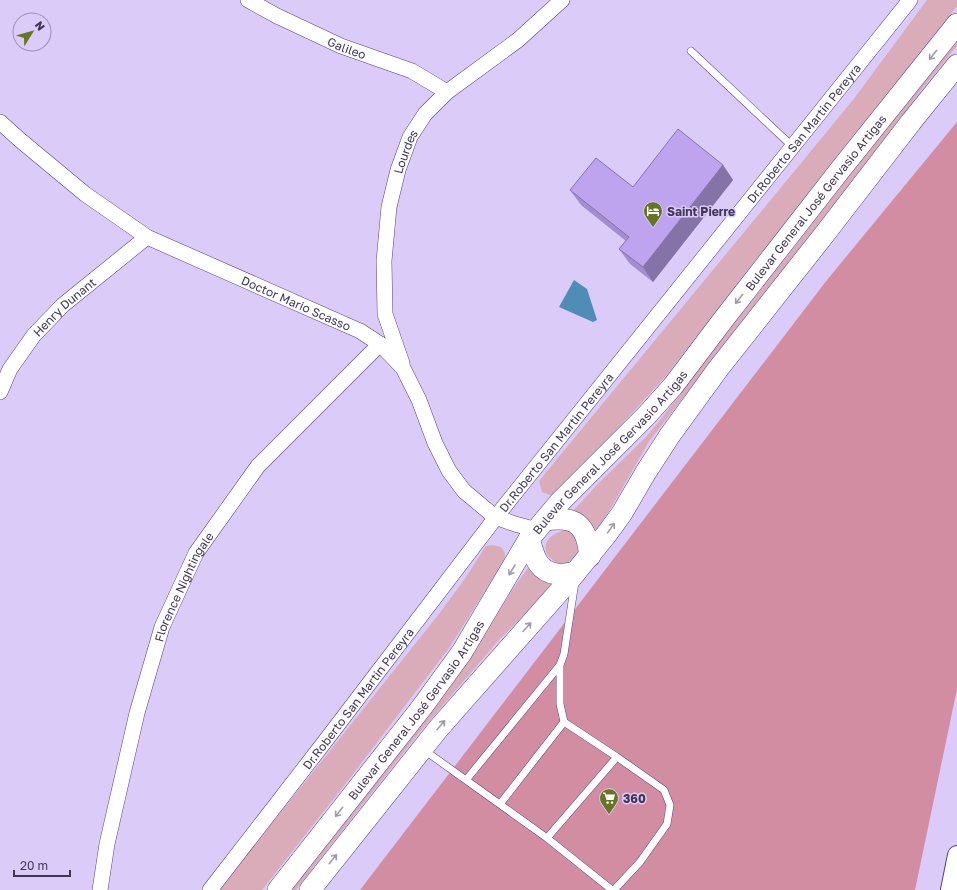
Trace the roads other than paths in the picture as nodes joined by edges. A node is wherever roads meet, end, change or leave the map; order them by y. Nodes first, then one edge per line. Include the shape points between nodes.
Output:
1 (248, 0) edge
2 (562, 0) edge
3 (910, 0) edge
4 (957, 24) edge
5 (691, 51) dead end
6 (957, 65) edge
7 (448, 92) junction
8 (0, 122) edge
9 (792, 146) junction
10 (147, 237) junction
11 (380, 344) junction
12 (404, 368) junction
13 (0, 392) edge
14 (495, 517) junction
15 (537, 530) junction
16 (590, 556) junction
17 (576, 572) junction
18 (560, 665) junction
19 (564, 722) junction
20 (422, 748) junction
21 (617, 757) junction
22 (466, 780) junction
23 (500, 804) junction
24 (547, 838) junction
25 (957, 855) edge
26 (100, 890) edge
27 (210, 890) edge
28 (278, 890) edge
29 (310, 890) edge
30 (613, 890) edge
31 (950, 890) edge

1 - 7 street, Galileo via 341,46 412,71
2 - 7 street, Lourdes via 518,40
3 - 9 street, Dr.Roberto San Martin Pereyra
4 -> 15 main road, Bulevar General José Gervasio Artigas via 672,386 646,416 559,503
5 - 9 lane
16 -> 6 main road, Bulevar General José Gervasio Artigas via 622,512 670,435 718,369
7 - 12 street, Lourdes via 425,114 410,137 388,207 384,261 385,314
8 - 10 street, Doctor Mario Scasso via 85,194
9 - 14 street, Dr.Roberto San Martin Pereyra
10 - 11 street, Doctor Mario Scasso via 360,331
10 - 13 street, Henry Dunant via 62,305 34,335 10,369
11 - 12 street, Doctor Mario Scasso
11 - 26 street, Florence Nightingale via 258,466 196,553 162,627 137,713 107,844
12 - 14 street, Doctor Mario Scasso via 449,471 464,491
14 - 15 street, Doctor Mario Scasso
14 - 27 street, Dr.Roberto San Martin Pereyra
15 - 16 main road via 560,518 568,520 583,530
15 - 17 main road via 535,558 540,566 548,572 558,574
15 -> 28 main road, Bulevar General José Gervasio Artigas via 462,652
16 - 17 main road, Bulevar General José Gervasio Artigas
17 - 18 lane via 564,654
20 -> 17 main road, Bulevar General José Gervasio Artigas
18 - 19 lane via 560,704
18 - 22 lane
19 - 21 lane
19 - 23 lane
20 - 22 lane
29 -> 20 main road, Bulevar General José Gervasio Artigas
21 - 24 lane
21 - 30 lane via 664,790 670,805 667,824 640,862
22 - 23 lane
23 - 24 lane
24 - 30 lane
25 - 31 street

